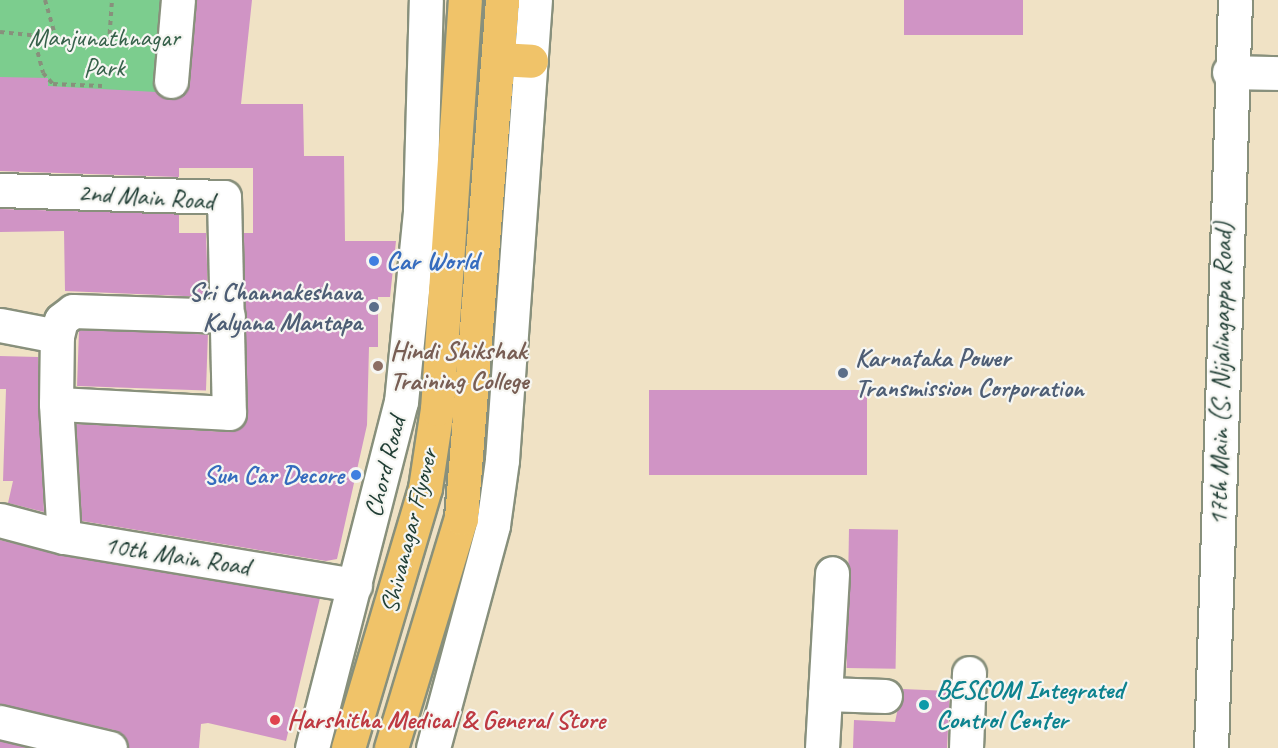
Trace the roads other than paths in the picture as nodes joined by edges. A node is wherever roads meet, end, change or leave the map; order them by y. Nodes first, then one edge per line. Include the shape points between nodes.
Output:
1 (178, 0) edge
2 (426, 0) edge
3 (465, 0) edge
4 (502, 0) edge
5 (535, 0) edge
6 (1235, 0) edge
7 (498, 59) junction
8 (531, 61) junction
9 (1229, 72) junction
10 (1278, 73) edge
11 (171, 81) dead end
12 (0, 190) edge
13 (228, 316) junction
14 (65, 323) junction
15 (0, 325) edge
16 (56, 404) junction
17 (0, 520) edge
18 (64, 537) junction
19 (832, 573) dead end
20 (356, 585) junction
21 (969, 673) dead end
22 (825, 694) junction
23 (885, 696) dead end
24 (0, 722) edge
25 (110, 748) edge
26 (312, 748) edge
27 (348, 748) edge
28 (391, 748) edge
29 (433, 748) edge
30 (822, 748) edge
31 (966, 748) edge
32 (1212, 748) edge

1 - 11 street
2 - 20 street, Chord Road via 420,210 401,402
3 - 27 main road, Shivanagar Flyover via 437,409 425,488
4 - 7 main road, Shivanagar Flyover
5 - 8 street
6 - 9 street, 17th Main (S. Nijalingappa Road)
7 - 8 main road
7 - 28 main road, Shivanagar Flyover via 461,518
8 - 29 street via 502,460 493,525
9 - 10 street
9 - 32 street, 17th Main (S. Nijalingappa Road)
12 - 13 street, 2nd Main Road via 224,197
13 - 14 street
13 - 16 street, 2nd Main Road via 229,413
14 - 15 street
14 - 16 street
16 - 18 street
17 - 18 street, 10th Main Road
18 - 20 street, 10th Main Road
19 - 22 street
20 - 26 street, Chord Road
21 - 31 street
22 - 23 street
22 - 30 street
24 - 25 street

